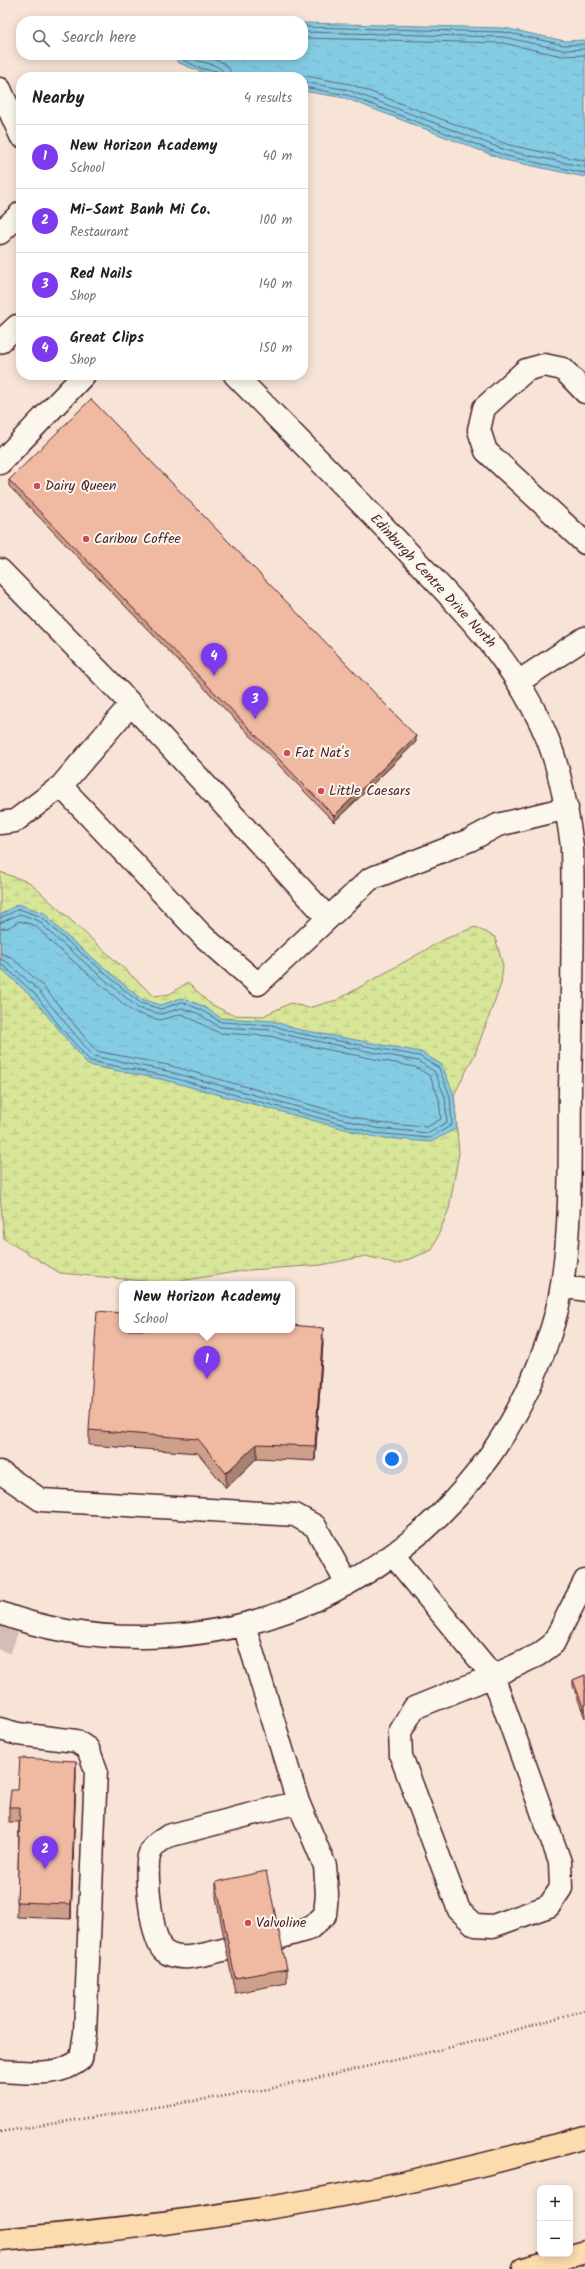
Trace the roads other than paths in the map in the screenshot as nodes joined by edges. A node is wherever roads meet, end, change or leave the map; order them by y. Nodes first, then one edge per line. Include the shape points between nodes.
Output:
1 (0, 89) edge
2 (16, 125) edge
3 (16, 218) edge
4 (0, 233) edge
5 (16, 327) edge
6 (0, 342) edge
7 (79, 380) edge
8 (240, 380) edge
9 (585, 392) edge
10 (0, 463) edge
11 (585, 543) edge
12 (0, 570) edge
13 (585, 638) edge
14 (518, 682) junction
15 (131, 704) junction
16 (61, 786) junction
17 (567, 808) junction
18 (0, 823) edge
19 (579, 884) edge
20 (328, 918) junction
21 (578, 989) edge
22 (562, 1286) junction
23 (585, 1290) edge
24 (0, 1472) edge
25 (393, 1555) junction
26 (585, 1581) edge
27 (347, 1584) junction
28 (0, 1613) edge
29 (244, 1625) junction
30 (494, 1676) junction
31 (0, 1728) edge
32 (298, 1802) junction
33 (278, 1938) edge
34 (227, 1949) edge
35 (0, 2071) edge
36 (585, 2137) edge
37 (0, 2240) edge
38 (585, 2252) edge
39 (524, 2269) edge

1 - 2 street
3 - 4 street
5 - 6 street
7 - 10 street
8 - 14 street, Edinburgh Centre Drive North via 474,622
9 - 11 street via 563,369 544,365 526,370 484,408 479,430 486,451
12 - 15 street
13 - 14 street
14 - 17 street, Edinburgh Centre Drive North via 547,740
15 - 16 street
15 - 20 street
16 - 18 street via 15,821
16 - 20 street via 203,936 258,984
17 - 19 street, Edinburgh Centre Drive North
17 - 20 street via 498,825 470,840 370,879
19 - 21 street, Edinburgh Centre Drive North
21 - 22 street, Edinburgh Centre Drive North via 568,1212
22 - 23 street
22 - 25 street, Edinburgh Centre Drive North via 545,1349 512,1423 456,1501 423,1532
24 - 27 street via 41,1500 295,1515 315,1526
25 - 27 street, Edinburgh Centre Drive North
25 - 30 street
26 - 30 street via 553,1644 538,1655
27 - 29 street, Edinburgh Centre Drive North via 312,1602
28 - 29 street, Edinburgh Centre Drive North via 67,1631 154,1638 203,1633
29 - 32 street
30 - 30 street via 414,1708 400,1732 401,1756 459,1910 475,1925 493,1926 549,1906 561,1888 560,1862
31 - 35 street via 18,1734 76,1741 88,1748 96,1770 85,2033 81,2059 72,2067 44,2073
32 - 33 street via 324,1866 327,1894 324,1915 309,1929
32 - 34 street via 168,1836 156,1844 150,1856 148,1867 152,1926 156,1941 164,1951 174,1956 198,1956
36 - 37 highway via 460,2172 285,2205 202,2219
38 - 39 highway

